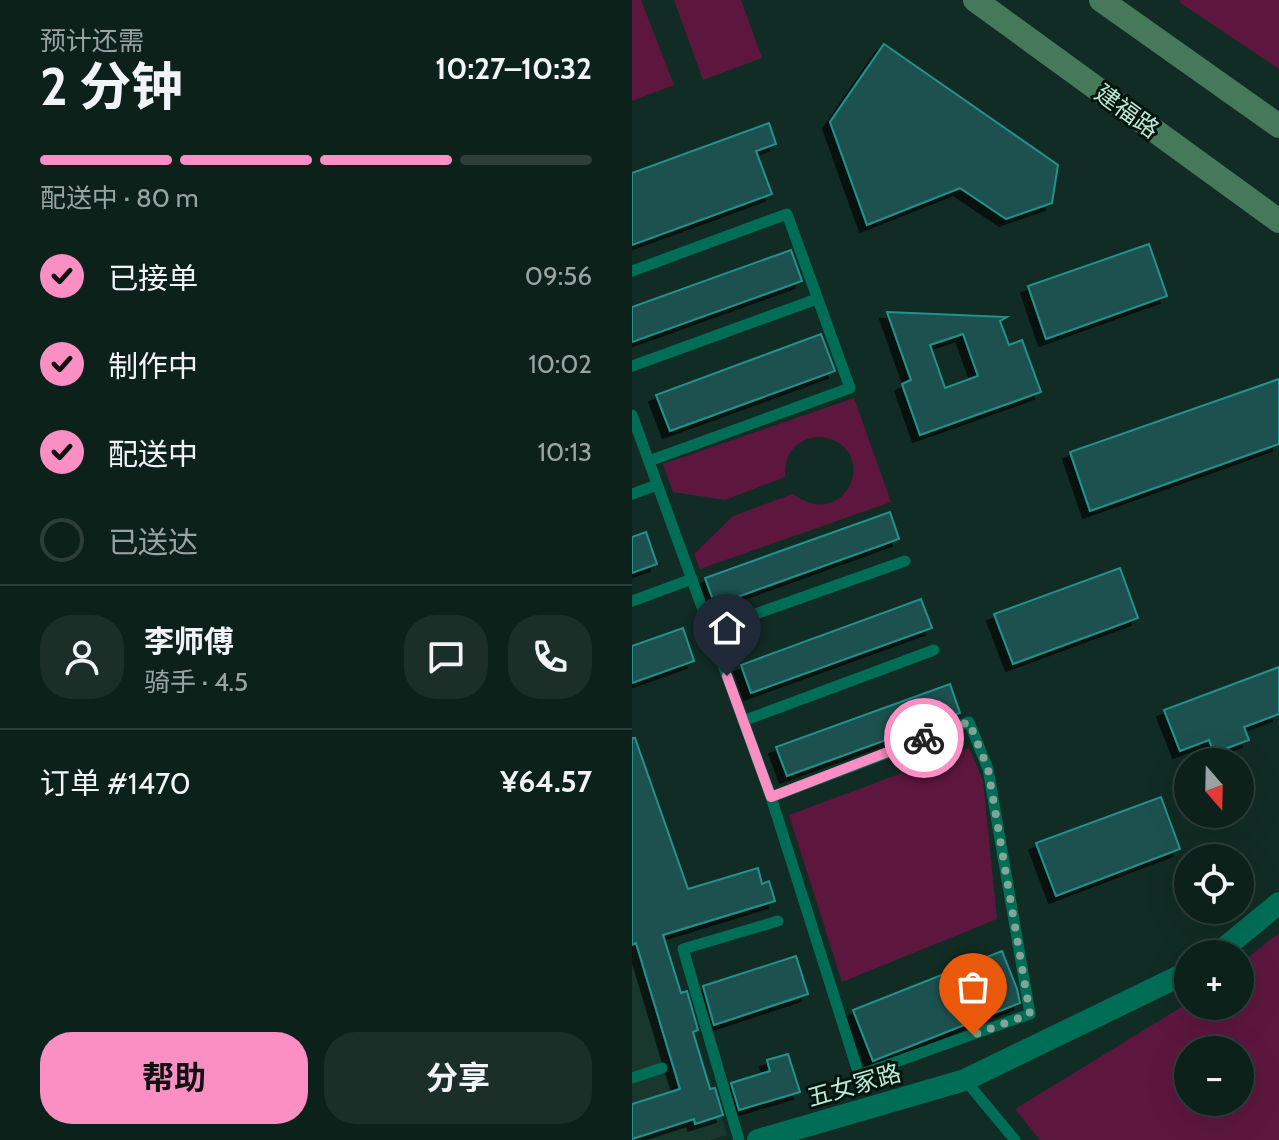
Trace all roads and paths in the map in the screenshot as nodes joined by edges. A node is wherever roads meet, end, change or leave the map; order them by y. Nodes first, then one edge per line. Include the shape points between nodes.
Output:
1 (975, 0) edge
2 (1101, 0) edge
3 (1279, 126) edge
4 (1279, 221) edge
5 (632, 271) edge
6 (817, 299) junction
7 (632, 366) edge
8 (632, 415) edge
9 (649, 461) junction
10 (657, 485) junction
11 (632, 494) edge
12 (905, 561) dead end
13 (692, 579) junction
14 (632, 601) edge
15 (710, 630) junction
16 (934, 650) dead end
17 (743, 721) junction
18 (771, 797) junction
19 (1279, 903) edge
20 (778, 921) dead end
21 (1234, 940) edge
22 (1174, 979) edge
23 (662, 1068) dead end
24 (632, 1078) edge
25 (965, 1080) junction
26 (739, 1140) edge
27 (758, 1140) edge
28 (1015, 1140) edge

1 - 4 main road, 建福路
2 - 3 main road
5 - 6 lane via 787,214
6 - 7 lane
6 - 9 lane via 850,388
8 - 9 lane
9 - 10 lane
10 - 11 lane
10 - 13 lane
12 - 15 lane
13 - 14 lane
13 - 15 lane
15 - 17 lane
16 - 17 lane
17 - 18 lane
18 - 18 lane via 969,722 988,769 1030,1014 859,1075
19 - 21 street
20 - 26 lane via 683,949
22 - 25 street, 五女冢路
23 - 24 lane
25 - 27 street, 五女冢路
25 - 28 lane

